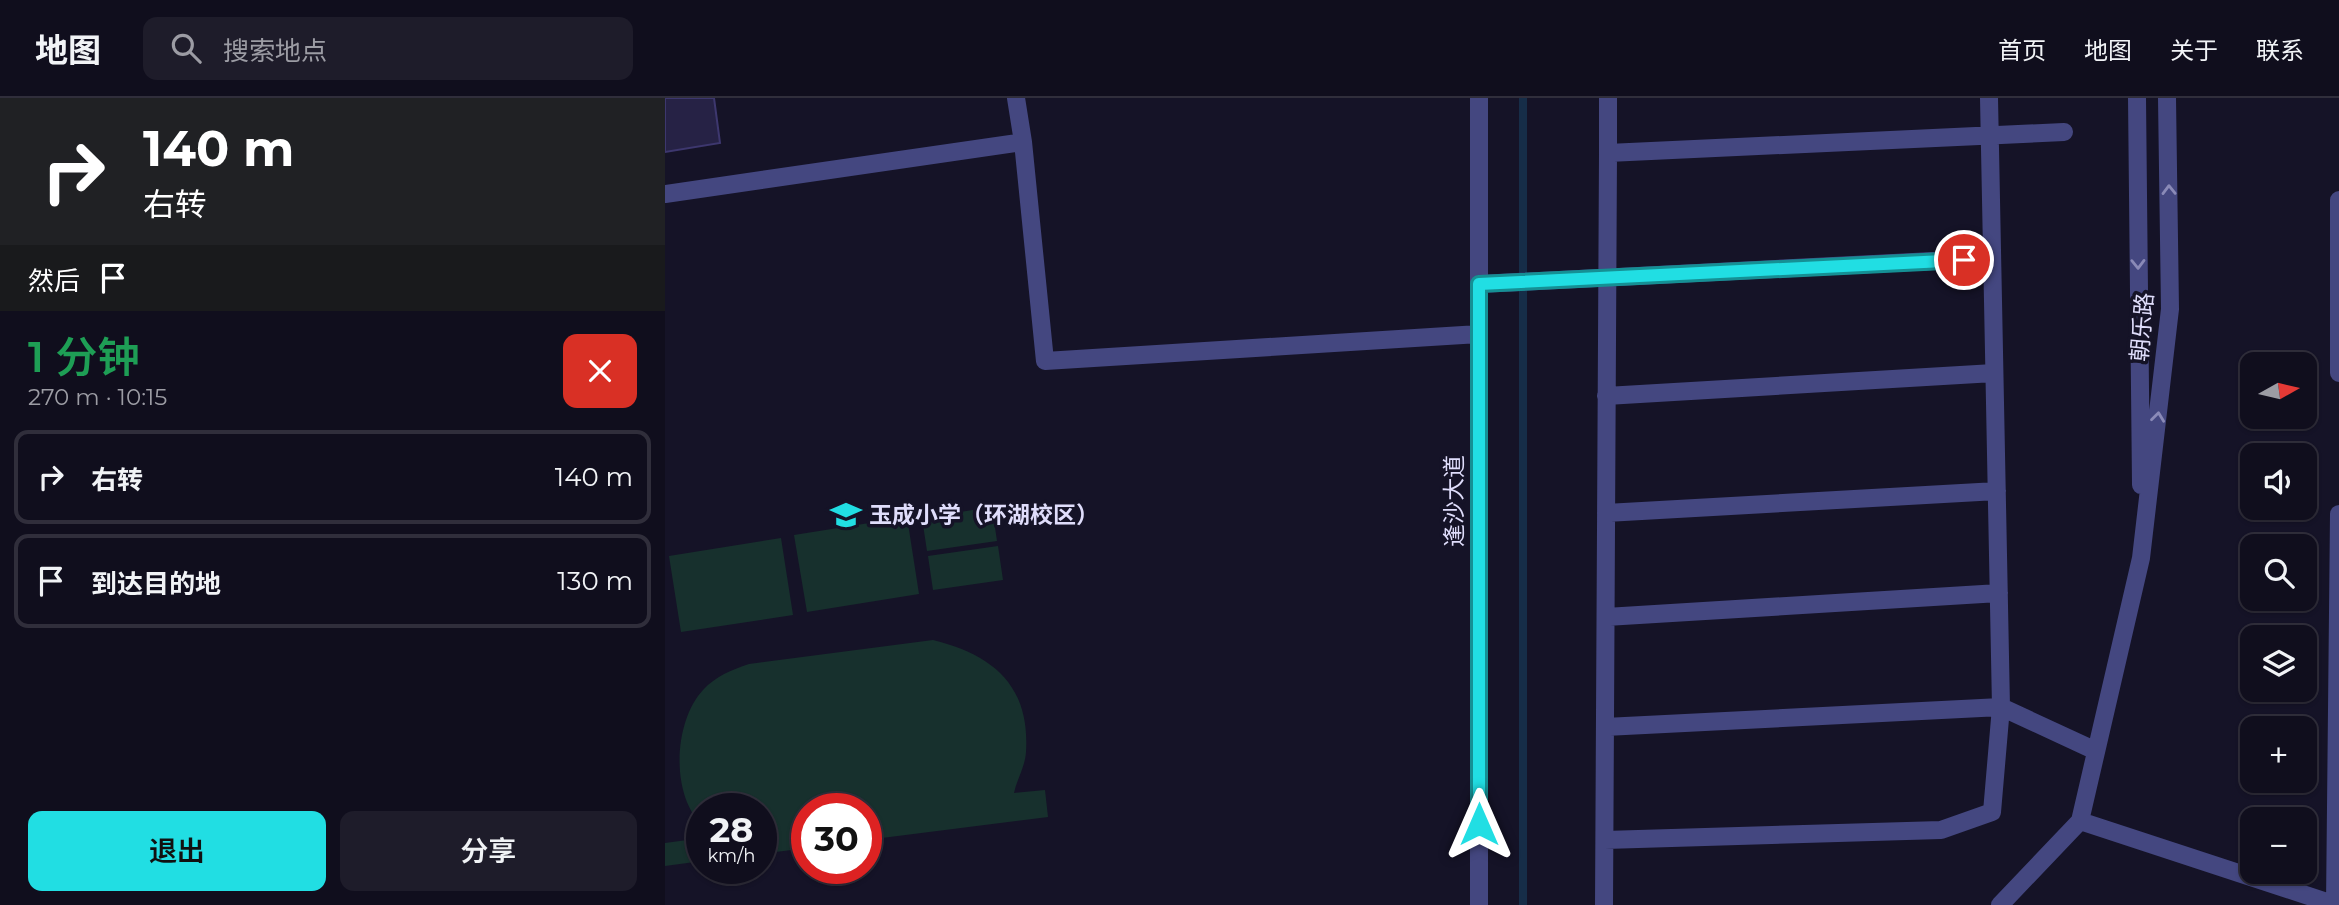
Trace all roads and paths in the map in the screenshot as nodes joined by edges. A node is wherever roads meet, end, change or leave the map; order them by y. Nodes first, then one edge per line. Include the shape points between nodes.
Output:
1 (1016, 98) edge
2 (1479, 98) edge
3 (1608, 98) edge
4 (1989, 98) edge
5 (2137, 98) edge
6 (2167, 98) edge
7 (2064, 132) dead end
8 (1989, 135) junction
9 (1023, 142) junction
10 (1608, 153) junction
11 (665, 194) edge
12 (2338, 204) edge
13 (1992, 258) junction
14 (1606, 276) junction
15 (1479, 284) junction
16 (1479, 334) junction
17 (2339, 337) edge
18 (1994, 373) junction
19 (2339, 373) edge
20 (1606, 396) junction
21 (1997, 491) junction
22 (1606, 513) junction
23 (2339, 514) edge
24 (2141, 558) junction
25 (2339, 559) edge
26 (1999, 593) junction
27 (1605, 617) junction
28 (2338, 668) edge
29 (2001, 708) junction
30 (1605, 727) junction
31 (2096, 751) junction
32 (2337, 782) edge
33 (2080, 821) junction
34 (1605, 840) junction
35 (1479, 905) edge
36 (1604, 905) edge
37 (2000, 905) edge
38 (2336, 905) edge

1 - 9 street
2 - 15 street, 逢沙大道
3 - 10 street
4 - 8 street
5 -> 24 street, 朝乐路
24 -> 6 street, 朝乐路 via 2170,309
7 - 8 street
8 - 10 street
8 - 13 street
9 - 11 street
9 - 16 street via 1045,361
10 - 14 street
12 - 17 street
13 - 14 street
13 - 18 street
14 - 15 street
14 - 20 street
15 - 16 street, 逢沙大道
16 - 35 street, 逢沙大道
17 - 19 street
18 - 20 street
18 - 21 street
20 - 22 street
21 - 22 street
21 - 26 street
22 - 27 street
23 - 25 street
24 - 31 street, 朝乐路
25 - 28 street
26 - 27 street
26 - 29 street
27 - 30 street
28 - 32 street
29 - 30 street
29 - 31 street
29 - 34 street via 1992,812 1941,830
30 - 34 street
31 - 33 street, 朝乐路
32 - 38 street
33 - 37 street
33 - 38 street
34 - 36 street

